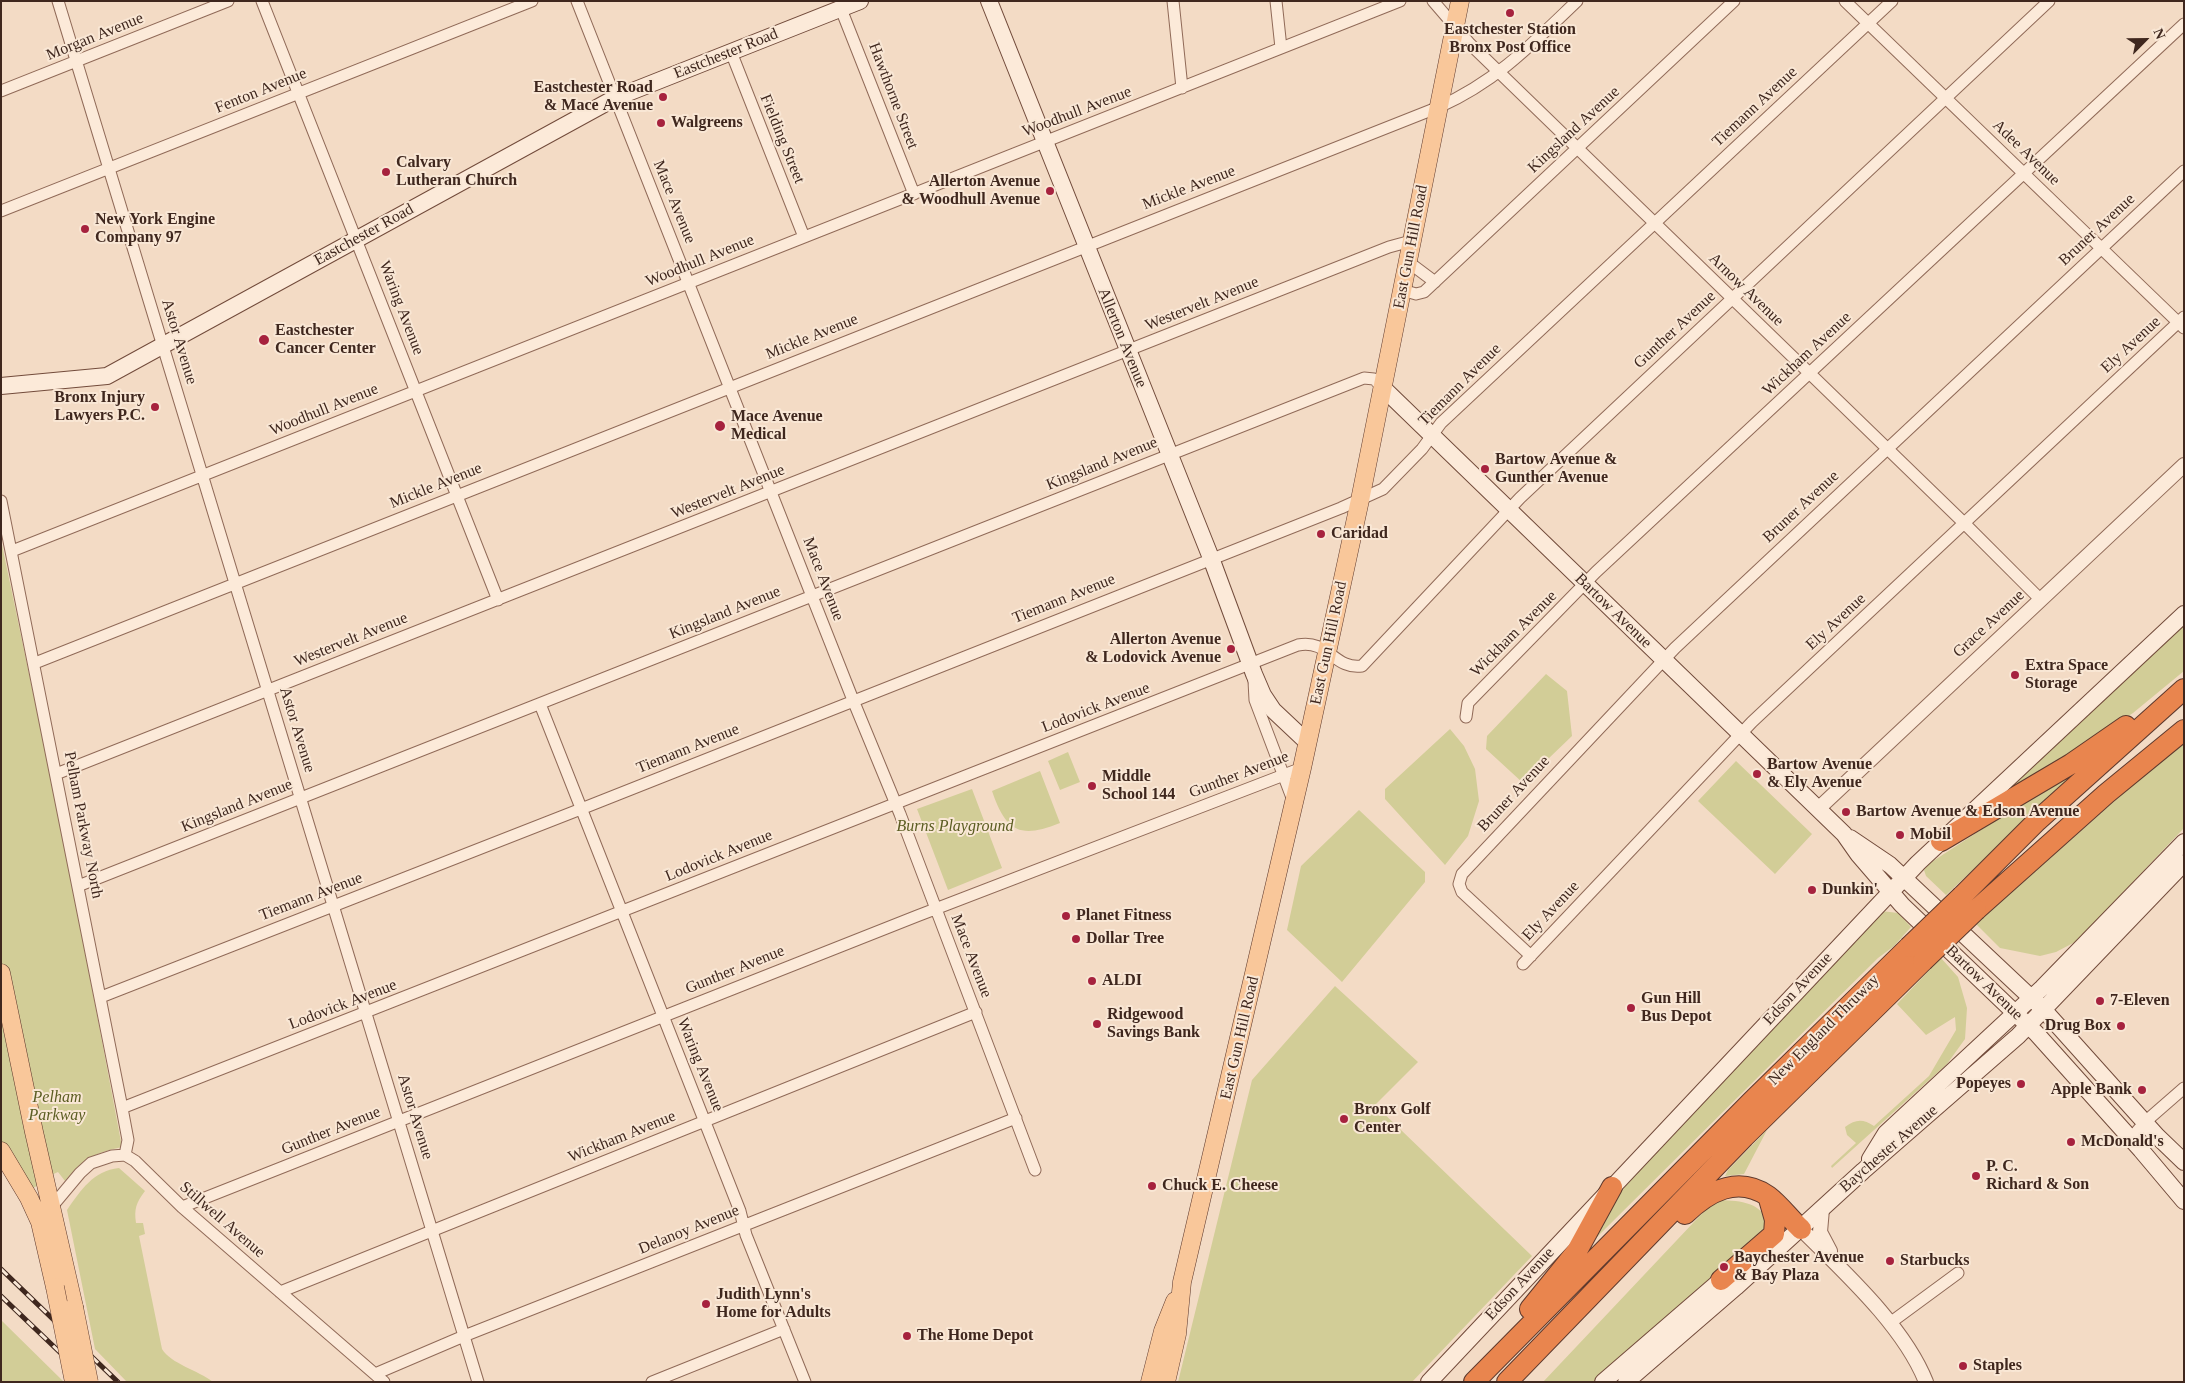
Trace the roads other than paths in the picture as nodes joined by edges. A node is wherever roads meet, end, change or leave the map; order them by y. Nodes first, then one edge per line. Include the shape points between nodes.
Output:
1 (58, 1) edge
2 (228, 1) edge
3 (262, 1) edge
4 (532, 1) edge
5 (577, 1) edge
6 (860, 1) edge
7 (989, 1) edge
8 (1173, 1) edge
9 (1276, 1) edge
10 (1400, 1) edge
11 (1433, 1) edge
12 (1460, 1) edge
13 (1577, 1) edge
14 (1734, 1) edge
15 (1845, 1) edge
16 (1892, 1) edge
17 (2049, 1) edge
18 (841, 9) junction
19 (1868, 24) junction
20 (2184, 24) edge
21 (1455, 27) junction
22 (1281, 48) junction
23 (731, 52) junction
24 (77, 61) junction
25 (1500, 73) junction
26 (1182, 88) junction
27 (1, 91) edge
28 (298, 94) junction
29 (615, 98) junction
30 (1946, 98) junction
31 (1439, 107) junction
32 (1045, 142) junction
33 (1578, 149) junction
34 (110, 169) junction
35 (2184, 171) edge
36 (2024, 173) junction
37 (914, 194) junction
38 (1, 211) edge
39 (1654, 224) junction
40 (804, 237) junction
41 (356, 239) junction
42 (1411, 241) junction
43 (1086, 246) junction
44 (2101, 248) junction
45 (1407, 261) junction
46 (1435, 282) junction
47 (688, 283) junction
48 (1402, 290) junction
49 (1732, 299) junction
50 (2182, 323) edge
51 (163, 346) junction
52 (1128, 351) junction
53 (1809, 374) junction
54 (1, 386) edge
55 (1382, 387) junction
56 (730, 388) junction
57 (416, 391) junction
58 (1431, 436) junction
59 (1886, 448) junction
60 (1169, 455) junction
61 (2184, 465) edge
62 (202, 476) junction
63 (771, 492) junction
64 (457, 495) junction
65 (1360, 500) junction
66 (1, 501) edge
67 (1508, 510) junction
68 (1964, 523) junction
69 (12, 550) junction
70 (1211, 558) junction
71 (235, 583) junction
72 (1585, 584) junction
73 (812, 596) junction
74 (2040, 599) junction
75 (498, 600) junction
76 (2184, 614) edge
77 (1327, 651) junction
78 (1663, 660) junction
79 (35, 663) junction
80 (1252, 670) junction
81 (2184, 683) edge
82 (2184, 689) edge
83 (268, 690) junction
84 (853, 700) junction
85 (540, 704) junction
86 (2184, 716) edge
87 (1466, 717) dead end
88 (2184, 730) edge
89 (1741, 735) junction
90 (1307, 742) junction
91 (1302, 768) junction
92 (56, 774) junction
93 (1283, 776) junction
94 (2106, 794) junction
95 (302, 798) junction
96 (896, 804) junction
97 (1294, 804) junction
98 (581, 809) junction
99 (1818, 809) junction
100 (1844, 834) junction
101 (1941, 841) junction
102 (2184, 842) edge
103 (2184, 864) edge
104 (1904, 877) junction
105 (78, 886) junction
106 (1890, 891) junction
107 (1969, 903) junction
108 (334, 906) junction
109 (936, 909) junction
110 (622, 912) junction
111 (1527, 960) joint
112 (1, 972) edge
113 (101, 997) junction
114 (2037, 1004) junction
115 (976, 1012) junction
116 (2015, 1013) junction
117 (366, 1014) junction
118 (663, 1016) junction
119 (2028, 1025) junction
120 (2184, 1088) edge
121 (122, 1108) junction
122 (1016, 1118) junction
123 (399, 1121) junction
124 (705, 1121) junction
125 (2145, 1122) junction
126 (2130, 1138) junction
127 (1, 1151) edge
128 (125, 1155) junction
129 (2184, 1162) edge
130 (1035, 1170) dead end
131 (1863, 1171) junction
132 (1612, 1187) junction
133 (1768, 1197) junction
134 (2184, 1201) edge
135 (52, 1207) junction
136 (182, 1207) junction
137 (1822, 1209) junction
138 (40, 1222) junction
139 (744, 1225) junction
140 (1801, 1229) junction
141 (432, 1230) junction
142 (1623, 1260) junction
143 (1839, 1267) junction
144 (1958, 1273) dead end
145 (1721, 1280) joint
146 (1182, 1282) junction
147 (280, 1292) junction
148 (1890, 1323) junction
149 (784, 1329) junction
150 (464, 1336) junction
151 (375, 1374) junction
152 (74, 1382) edge
153 (89, 1382) edge
154 (384, 1382) edge
155 (478, 1382) edge
156 (652, 1382) edge
157 (805, 1382) edge
158 (1150, 1382) edge
159 (1166, 1382) edge
160 (1429, 1382) edge
161 (1470, 1382) edge
162 (1474, 1382) edge
163 (1507, 1382) edge
164 (1603, 1382) edge
165 (1626, 1382) edge
166 (1926, 1382) edge

1 - 24 street, Astor Avenue
2 - 24 street, Morgan Avenue
3 - 28 street, Waring Avenue
4 - 28 street, Fenton Avenue
5 - 29 street, Mace Avenue
6 - 18 main road, Eastchester Road
7 - 32 main road, Allerton Avenue
8 - 26 street
9 - 22 street
10 - 22 street, Woodhull Avenue
11 - 21 street, Arnow Avenue
12 - 21 main road, East Gun Hill Road
13 - 25 street, Mickle Avenue
14 - 33 street, Kingsland Avenue
15 - 19 street, Adee Avenue
16 - 19 street, Tiemann Avenue
17 - 30 street, Gunther Avenue
18 - 23 main road, Eastchester Road
18 - 37 street, Hawthorne Street
19 - 30 street, Adee Avenue
19 - 39 street, Tiemann Avenue
20 - 36 street, Wickham Avenue
21 - 25 street, Arnow Avenue
21 - 31 main road, East Gun Hill Road
22 - 26 street, Woodhull Avenue
23 - 29 main road, Eastchester Road
23 - 40 street, Fielding Street
24 - 27 street, Morgan Avenue
24 - 34 street, Astor Avenue
25 - 31 street, Mickle Avenue
25 - 33 street, Arnow Avenue
26 - 32 street, Woodhull Avenue
28 - 34 street, Fenton Avenue
28 - 41 street, Waring Avenue
29 - 41 main road, Eastchester Road
29 - 47 street, Mace Avenue
30 - 36 street, Adee Avenue
30 - 49 street, Gunther Avenue
31 - 42 main road, East Gun Hill Road
31 - 43 street, Mickle Avenue
32 - 37 street, Woodhull Avenue
32 - 43 main road, Allerton Avenue
33 - 39 street, Arnow Avenue
33 - 46 street, Kingsland Avenue
34 - 38 street, Fenton Avenue
34 - 51 street, Astor Avenue
35 - 44 street, Bruner Avenue
36 - 44 street, Adee Avenue
36 - 53 street, Wickham Avenue
37 - 40 street, Woodhull Avenue
39 - 49 street, Arnow Avenue
39 - 58 street, Tiemann Avenue via 1441,423
40 - 47 street, Woodhull Avenue
41 - 51 main road, Eastchester Road
41 - 57 street, Waring Avenue
42 - 45 main road, East Gun Hill Road
42 - 52 street, Westervelt Avenue via 1388,247
43 - 52 main road, Allerton Avenue
43 - 56 street, Mickle Avenue
44 - 50 street, Adee Avenue
44 - 59 street, Bruner Avenue
45 - 46 street
45 - 48 main road, East Gun Hill Road
46 - 48 street, Kingsland Avenue via 1424,292 1416,294
47 - 56 street, Mace Avenue
47 - 57 street, Woodhull Avenue
48 - 55 main road, East Gun Hill Road
49 - 53 street, Arnow Avenue
49 - 67 street, Gunther Avenue
50 - 68 street, Ely Avenue
51 - 54 main road, Eastchester Road via 106,376
51 - 62 street, Astor Avenue
52 - 60 main road, Allerton Avenue
52 - 63 street, Westervelt Avenue
53 - 59 street, Arnow Avenue
53 - 72 street, Wickham Avenue
55 - 58 main road, Bartow Avenue
55 - 60 street, Kingsland Avenue via 1374,379 1364,378
55 - 65 main road, East Gun Hill Road
56 - 63 street, Mace Avenue
56 - 64 street, Mickle Avenue
57 - 62 street, Woodhull Avenue
57 - 64 street, Waring Avenue
58 - 65 street, Tiemann Avenue via 1383,489
58 - 67 main road, Bartow Avenue
59 - 68 street, Arnow Avenue
59 - 78 street, Bruner Avenue
60 - 70 main road, Allerton Avenue
60 - 73 street, Kingsland Avenue
61 - 74 street, Grace Avenue
62 - 69 street, Woodhull Avenue
62 - 71 street, Astor Avenue
63 - 73 street, Mace Avenue
63 - 75 street, Westervelt Avenue
64 - 71 street, Mickle Avenue
64 - 75 street, Waring Avenue
65 - 70 street, Tiemann Avenue
65 - 77 main road, East Gun Hill Road
66 - 69 street, Pelham Parkway North
67 - 72 main road, Bartow Avenue
67 - 77 street, Gunther Avenue via 1362,666 1347,665
68 - 74 street, Arnow Avenue
68 - 89 street, Ely Avenue
69 - 79 street, Pelham Parkway North
70 - 80 main road, Allerton Avenue
70 - 84 street, Tiemann Avenue
71 - 79 street, Mickle Avenue
71 - 83 street, Astor Avenue
72 - 78 main road, Bartow Avenue
72 - 87 street, Wickham Avenue via 1468,703
73 - 84 street, Mace Avenue
73 - 85 street, Kingsland Avenue
74 - 99 street, Grace Avenue
75 - 83 street, Westervelt Avenue
76 - 101 main road, Edson Avenue
77 - 80 street, Lodovick Avenue via 1313,643 1306,644
77 - 90 main road, East Gun Hill Road
78 - 89 main road, Bartow Avenue
78 - 111 street, Bruner Avenue via 1462,874 1459,884 1462,892
79 - 92 street, Pelham Parkway North
80 - 90 main road, Allerton Avenue via 1273,710
80 - 93 street, Allerton Avenue via 1255,700
80 - 96 street, Lodovick Avenue
81 - 101 highway via 2071,764
82 - 107 highway, New England Thruway via 2037,821
83 - 92 street, Westervelt Avenue
83 - 95 street, Astor Avenue
84 - 96 street, Mace Avenue
84 - 98 street, Tiemann Avenue
85 - 95 street, Kingsland Avenue
85 - 98 street, Waring Avenue
86 - 94 highway
88 - 94 highway, New England Thruway
89 - 99 main road, Bartow Avenue
89 - 111 street, Ely Avenue
90 - 91 main road, East Gun Hill Road
91 - 93 street, Gunther Avenue
91 - 97 main road, East Gun Hill Road
92 - 105 street, Pelham Parkway North
93 - 97 street, Allerton Avenue
93 - 109 street, Gunther Avenue
94 - 107 highway, New England Thruway
95 - 105 street, Kingsland Avenue
95 - 108 street, Astor Avenue
96 - 109 street, Mace Avenue
96 - 110 street, Lodovick Avenue
97 - 146 main road, East Gun Hill Road
98 - 108 street, Tiemann Avenue
98 - 110 street, Waring Avenue
99 - 100 main road, Bartow Avenue
100 - 104 main road, Bartow Avenue
100 - 106 main road, Bartow Avenue
101 - 104 main road, Edson Avenue
102 - 114 main road, Baychester Avenue
103 - 114 main road, Baychester Avenue
104 - 106 main road, Edson Avenue
104 - 114 main road, Bartow Avenue
105 - 113 street, Pelham Parkway North
106 - 116 main road, Bartow Avenue
106 - 132 main road, Edson Avenue
107 - 142 highway, New England Thruway, bridge via 1923,961
107 - 162 highway, New England Thruway, bridge via 1909,947
108 - 113 street, Tiemann Avenue
108 - 117 street, Astor Avenue
109 - 115 street, Mace Avenue
109 - 118 street, Gunther Avenue
110 - 117 street, Lodovick Avenue
110 - 118 street, Waring Avenue
112 - 135 main road
113 - 121 street, Pelham Parkway North
114 - 116 main road
114 - 119 main road, Baychester Avenue
114 - 125 main road, Bartow Avenue
115 - 122 street, Mace Avenue
115 - 124 street, Wickham Avenue
116 - 119 main road, Bartow Avenue
116 - 131 main road via 1886,1133
117 - 121 street, Lodovick Avenue
117 - 123 street, Astor Avenue
118 - 123 street, Gunther Avenue
118 - 124 street, Waring Avenue
119 - 126 main road, Bartow Avenue
119 - 131 main road, Baychester Avenue
120 - 125 street
121 - 128 street, Pelham Parkway North via 128,1140
122 - 130 street, Mace Avenue
122 - 139 street, Delanoy Avenue
123 - 136 street, Gunther Avenue
123 - 141 street, Astor Avenue
124 - 139 street, Waring Avenue
124 - 141 street, Wickham Avenue
125 - 126 street
125 - 129 main road, Bartow Avenue
126 - 134 main road, Bartow Avenue
127 - 138 main road
128 - 135 street via 91,1164
128 - 136 street, Stillwell Avenue
131 - 137 main road, Baychester Avenue
132 - 160 main road, Edson Avenue
132 - 161 highway via 1577,1251 1535,1304 1485,1358
133 - 140 highway
133 - 142 highway via 1758,1191 1741,1188 1712,1192
133 - 145 highway via 1776,1220 1774,1234
135 - 138 street
135 - 153 main road, bridge
136 - 147 street, Stillwell Avenue
137 - 140 main road, Baychester Avenue
137 - 143 street via 1820,1232
138 - 152 main road, bridge
139 - 149 street, Waring Avenue
139 - 150 street, Delanoy Avenue
140 - 143 street
140 - 165 main road, Baychester Avenue
141 - 147 street, Wickham Avenue
141 - 150 street, Astor Avenue
142 - 163 highway, New England Thruway
143 - 148 street
144 - 148 street
145 - 164 main road
146 - 158 main road, East Gun Hill Road via 1163,1331
146 - 159 main road, East Gun Hill Road via 1177,1334
147 - 151 street, Stillwell Avenue
148 - 166 street via 1909,1347
149 - 156 street
149 - 157 street, Waring Avenue
150 - 151 street, Delanoy Avenue
150 - 155 street, Astor Avenue
151 - 154 street, Stillwell Avenue

